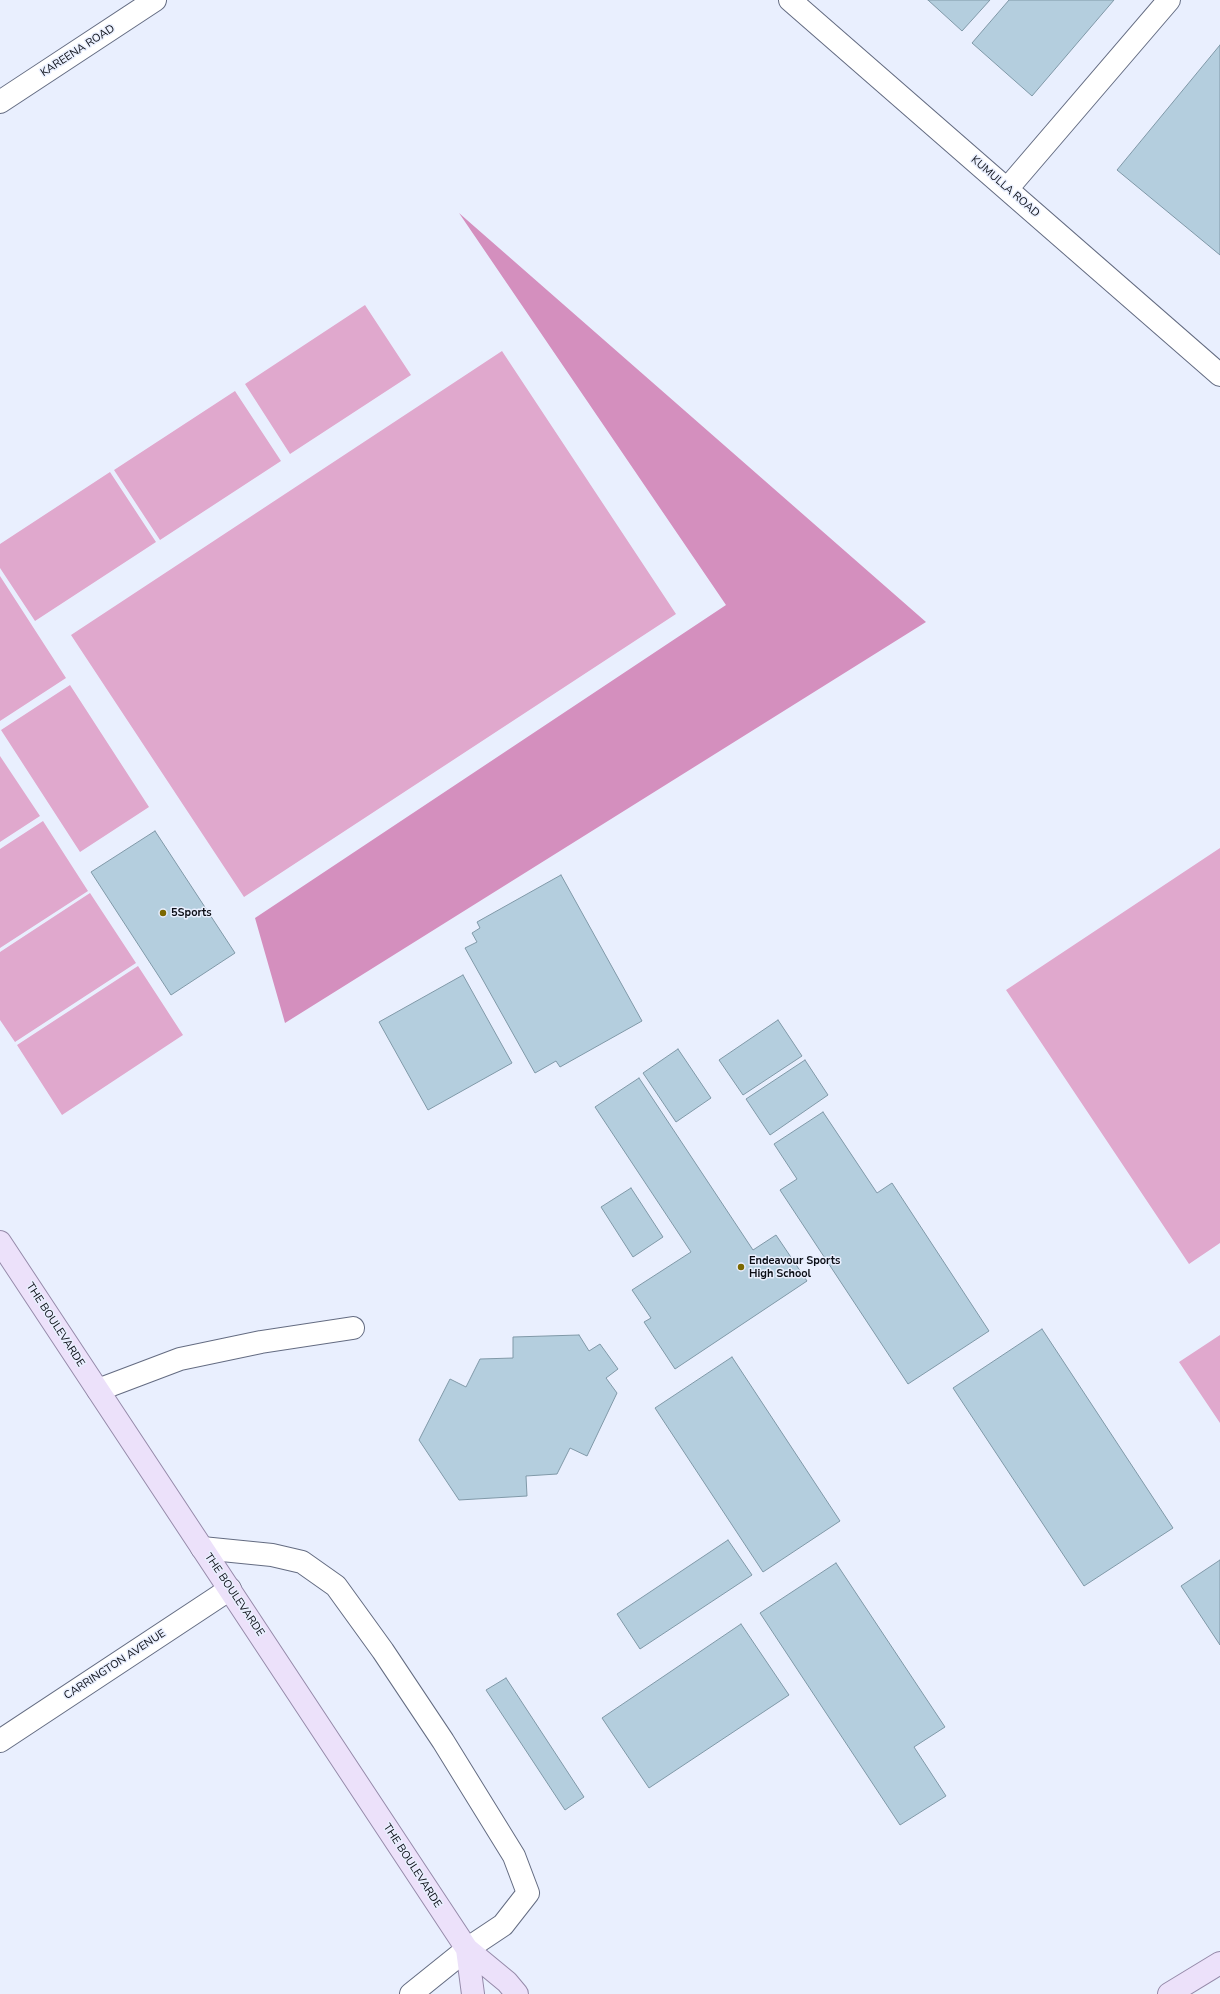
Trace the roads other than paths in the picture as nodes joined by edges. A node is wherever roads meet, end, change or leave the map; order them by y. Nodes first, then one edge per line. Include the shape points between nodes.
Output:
1 (155, 0) edge
2 (790, 0) edge
3 (1169, 0) edge
4 (0, 102) edge
5 (1007, 189) junction
6 (1220, 375) edge
7 (0, 1242) edge
8 (353, 1328) dead end
9 (98, 1390) junction
10 (202, 1548) junction
11 (230, 1589) junction
12 (0, 1741) edge
13 (467, 1949) junction
14 (1220, 1963) edge
15 (411, 1994) edge
16 (473, 1994) edge
17 (517, 1994) edge
18 (1169, 1994) edge

1 - 4 street, KAREENA ROAD
2 - 5 street, KUMULLA ROAD
3 - 5 street
5 - 6 street, KUMULLA ROAD
7 - 9 main road, THE BOULEVARDE
8 - 9 street via 261,1342 180,1360
9 - 10 main road, THE BOULEVARDE
10 - 11 main road, THE BOULEVARDE
10 - 13 street via 272,1555 302,1562 336,1586 443,1741 514,1856 528,1893 503,1924
11 - 12 street, CARRINGTON AVENUE
11 - 13 main road, THE BOULEVARDE
13 - 15 street
13 - 16 main road, THE BOULEVARDE
13 - 17 main road, THE BOULEVARDE via 507,1982
14 - 18 main road

